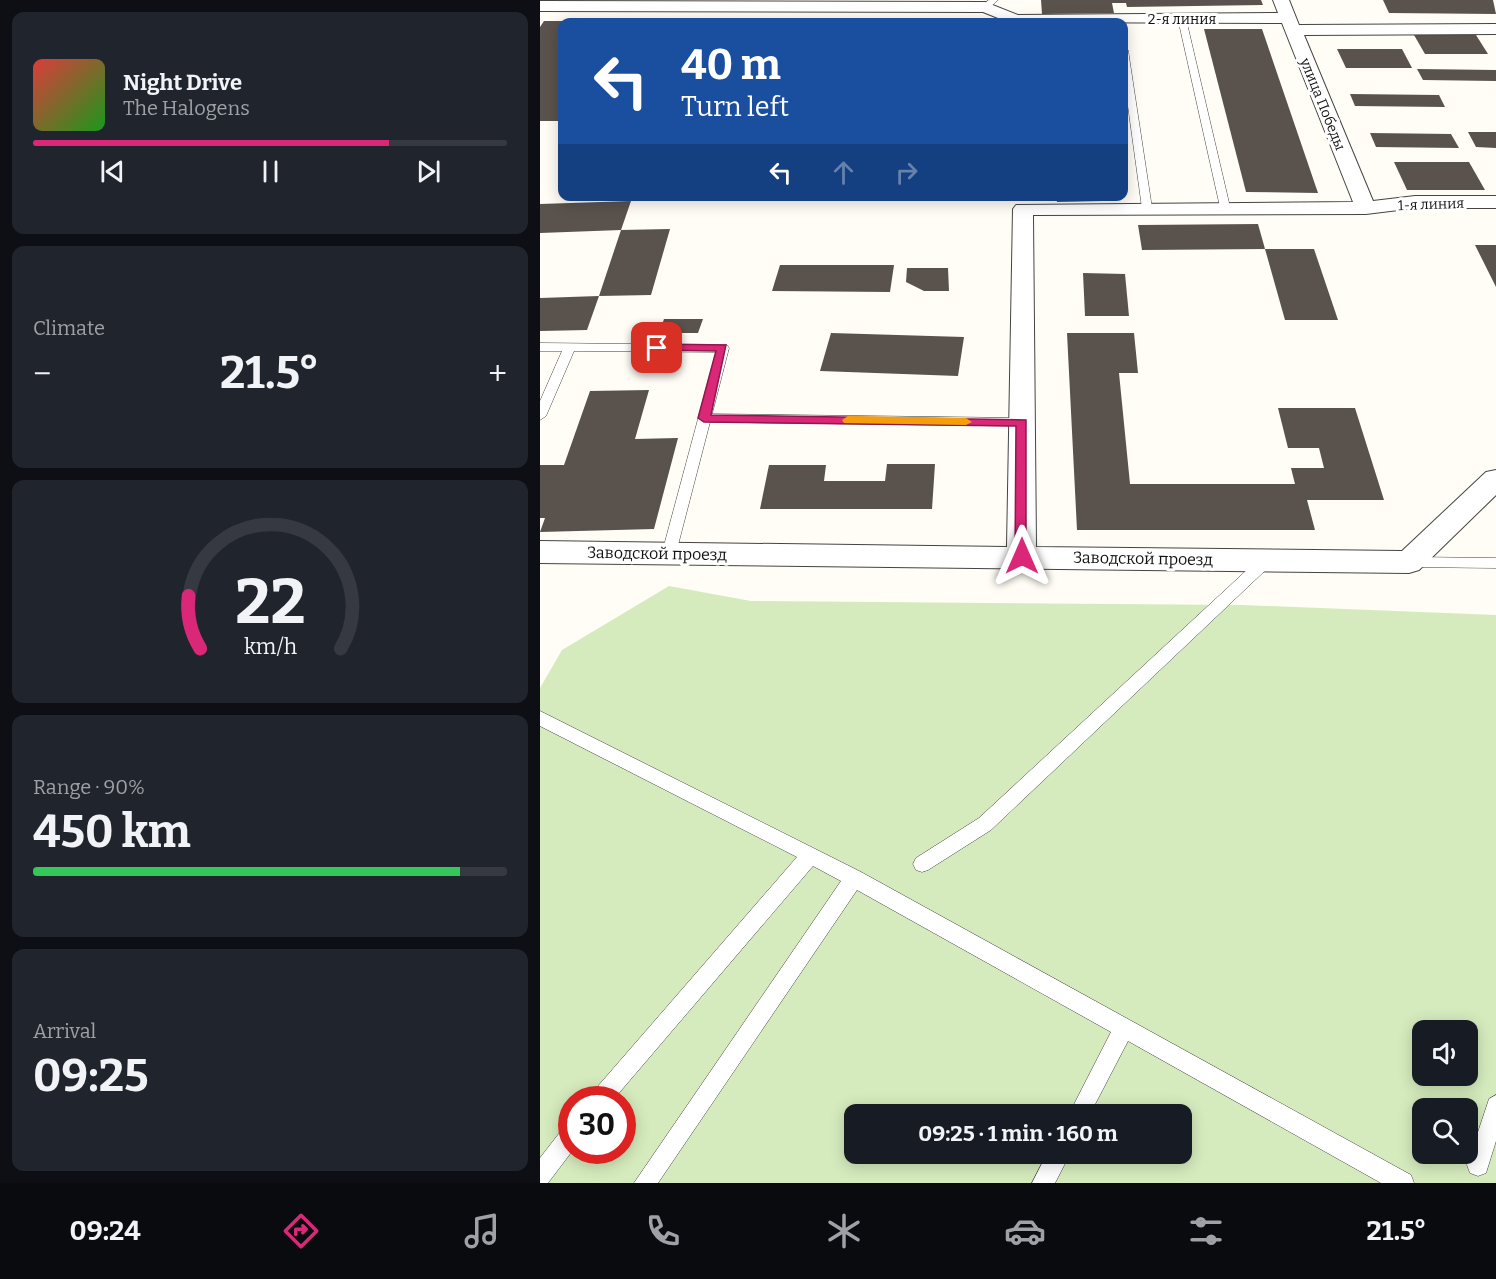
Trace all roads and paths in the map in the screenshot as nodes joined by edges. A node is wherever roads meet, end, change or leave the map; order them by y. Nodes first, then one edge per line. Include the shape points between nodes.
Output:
1 (1281, 0) edge
2 (630, 3) edge
3 (818, 3) edge
4 (990, 4) edge
5 (540, 6) edge
6 (1013, 18) edge
7 (1182, 19) junction
8 (1128, 21) edge
9 (1290, 24) junction
10 (1496, 29) edge
11 (1128, 77) edge
12 (1496, 202) edge
13 (1225, 207) junction
14 (1147, 208) junction
15 (1366, 208) junction
16 (540, 347) edge
17 (570, 347) junction
18 (540, 416) edge
19 (704, 418) junction
20 (1022, 422) junction
21 (1496, 479) edge
22 (540, 552) edge
23 (669, 553) junction
24 (1022, 556) junction
25 (1267, 560) junction
26 (1409, 562) junction
27 (1496, 563) edge
28 (540, 718) edge
29 (812, 855) junction
30 (922, 864) dead end
31 (854, 878) junction
32 (1123, 1030) junction
33 (611, 1086) edge
34 (1084, 1104) edge
35 (1496, 1106) edge
36 (558, 1152) edge
37 (1053, 1164) edge
38 (1478, 1165) dead end
39 (540, 1175) edge
40 (645, 1183) edge
41 (1043, 1183) edge
42 (1402, 1183) edge

1 - 9 street, улица Победы
2 - 3 street, 2-я линия
2 - 5 street, 2-я линия
3 - 4 street, 2-я линия
4 - 6 street, 2-я линия
7 - 8 street, 2-я линия
7 - 9 street, 2-я линия
7 - 13 lane
9 - 10 street, 2-я линия
9 - 15 street, улица Победы
11 - 14 lane
12 - 15 street, 1-я линия via 1414,202
13 - 14 street, 1-я линия
13 - 15 street, 1-я линия
14 - 20 street, 1-я линия via 1023,209
16 - 17 lane
17 - 18 lane
17 - 19 lane via 723,348
19 - 20 lane
19 - 23 lane
20 - 24 street
21 - 26 street
22 - 23 street, Заводской проезд
23 - 24 street, Заводской проезд
24 - 25 street, Заводской проезд
25 - 26 street, Заводской проезд
25 - 30 lane via 986,824
26 - 27 lane
28 - 29 lane
29 - 31 lane
29 - 33 lane
31 - 32 lane
31 - 40 lane
32 - 34 lane
32 - 42 lane
35 - 38 lane
36 - 39 lane
37 - 41 lane

